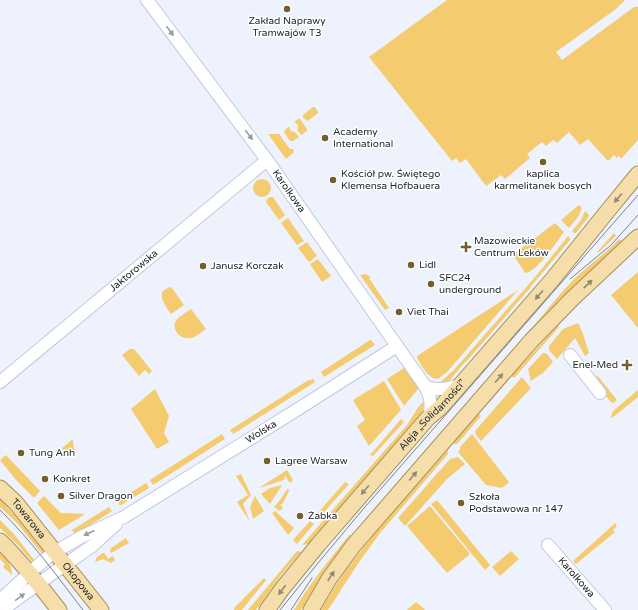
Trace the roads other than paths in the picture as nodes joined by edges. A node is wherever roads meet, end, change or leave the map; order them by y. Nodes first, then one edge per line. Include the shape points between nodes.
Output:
1 (147, 0) edge
2 (267, 160) junction
3 (638, 174) edge
4 (638, 237) edge
5 (397, 346) junction
6 (570, 355) dead end
7 (0, 382) edge
8 (460, 385) junction
9 (425, 386) junction
10 (600, 393) dead end
11 (428, 418) junction
12 (0, 488) edge
13 (124, 517) junction
14 (0, 541) edge
15 (548, 545) dead end
16 (55, 552) junction
17 (65, 565) junction
18 (34, 579) junction
19 (0, 600) edge
20 (2, 610) edge
21 (59, 610) edge
22 (101, 610) edge
23 (267, 610) edge
24 (311, 610) edge
25 (605, 610) edge

1 -> 2 street, Karolkowa
2 - 5 street, Karolkowa
2 - 7 street, Jaktorowska
3 -> 8 main road, Aleja „Solidarności” via 552,280
24 -> 4 main road via 329,579 372,523 531,341 566,304
5 - 9 street, Karolkowa
5 - 13 street, Wolska
6 - 10 street
8 - 9 street via 441,389
8 - 11 main road, Aleja „Solidarności”
9 - 11 street, Karolkowa via 431,402
11 -> 23 main road, Aleja „Solidarności” via 318,545
12 - 16 main road, Towarowa via 16,503
13 -> 16 street, Wolska via 81,536
13 - 17 street, Wolska via 92,546
14 - 18 main road
15 - 25 street, Karolkowa
16 - 17 main road, Okopowa
16 - 18 street, Wolska via 42,562
17 - 18 street, Wolska via 52,574
17 - 22 main road, Okopowa
18 - 19 street
20 -> 18 street
18 - 21 main road

